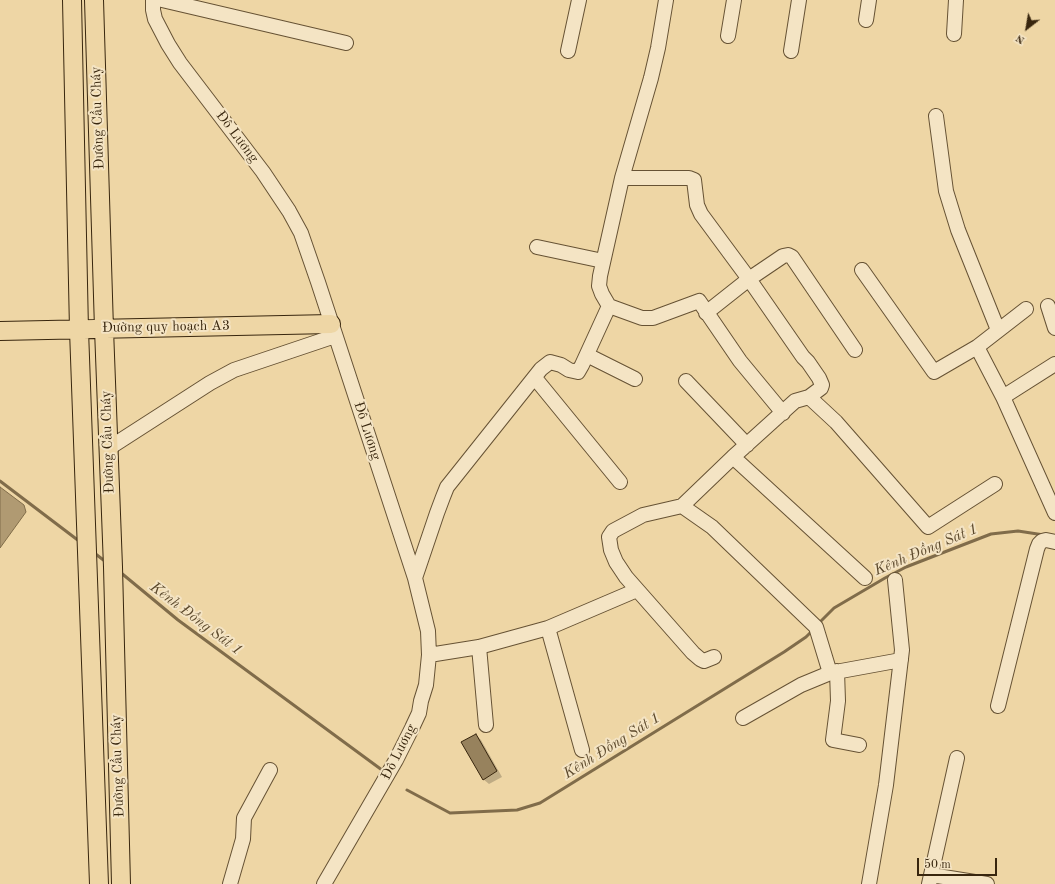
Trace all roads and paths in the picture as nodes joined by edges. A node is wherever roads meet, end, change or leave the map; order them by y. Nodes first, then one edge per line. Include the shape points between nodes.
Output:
1 (72, 0) edge
2 (94, 0) edge
3 (152, 0) edge
4 (162, 0) edge
5 (579, 0) edge
6 (666, 0) edge
7 (734, 0) edge
8 (799, 0) edge
9 (869, 0) edge
10 (956, 0) edge
11 (866, 20) dead end
12 (954, 34) dead end
13 (728, 36) dead end
14 (346, 43) dead end
15 (791, 51) dead end
16 (568, 52) dead end
17 (936, 116) dead end
18 (622, 178) junction
19 (536, 247) dead end
20 (603, 261) junction
21 (862, 270) dead end
22 (749, 279) junction
23 (609, 306) junction
24 (1048, 306) dead end
25 (702, 307) junction
26 (1026, 309) dead end
27 (1055, 328) edge
28 (104, 329) junction
29 (79, 330) junction
30 (333, 330) junction
31 (998, 330) junction
32 (0, 331) edge
33 (977, 347) junction
34 (855, 350) dead end
35 (587, 355) junction
36 (1055, 364) edge
37 (535, 378) junction
38 (635, 379) dead end
39 (686, 381) dead end
40 (809, 397) junction
41 (1003, 397) junction
42 (783, 413) junction
43 (747, 445) junction
44 (108, 448) junction
45 (733, 457) junction
46 (620, 482) dead end
47 (995, 484) dead end
48 (682, 506) junction
49 (1055, 513) edge
50 (1055, 542) edge
51 (415, 578) junction
52 (865, 578) dead end
53 (895, 580) dead end
54 (637, 590) junction
55 (548, 628) junction
56 (479, 647) junction
57 (429, 655) junction
58 (714, 657) dead end
59 (901, 660) junction
60 (834, 672) junction
61 (998, 706) dead end
62 (743, 718) dead end
63 (486, 725) dead end
64 (859, 745) dead end
65 (582, 750) dead end
66 (957, 758) dead end
67 (270, 770) dead end
68 (930, 879) edge
69 (99, 884) edge
70 (121, 884) edge
71 (230, 884) edge
72 (324, 884) edge
73 (869, 884) edge
74 (988, 884) edge

1 - 29 main road, Đường Cầu Cháy
2 - 28 main road, Đường Cầu Cháy
3 - 30 street, Đô Lương via 155,19 180,63 263,172 289,211 300,233
4 - 14 street
5 - 16 street
6 - 18 street via 651,78
7 - 13 street
8 - 15 street
9 - 11 street
10 - 12 street
17 - 31 street via 946,191 958,230
18 - 20 street
18 - 22 street via 693,179 701,214
19 - 20 street
20 - 23 street via 599,286
21 - 33 street via 934,372
22 - 25 street
22 - 34 street via 788,254
22 - 40 street via 819,378 821,388
23 - 25 street via 642,318
23 - 35 street
24 - 27 street
25 - 42 street via 740,361
26 - 31 street
28 - 29 main road, Đường quy hoạch A3
28 - 30 main road, Đường quy hoạch A3
28 - 44 main road, Đường Cầu Cháy
29 - 32 main road, Đường quy hoạch A3
29 - 69 main road, Đường Cầu Cháy
30 - 44 street via 234,370
30 - 51 street, Đô Lương
31 - 33 street
33 - 41 street
35 - 37 street via 578,372 550,362
35 - 38 street
36 - 41 street
37 - 46 street
37 - 51 street via 448,487
39 - 43 street
40 - 42 street via 795,401
40 - 47 street via 836,422 928,527
41 - 49 street
42 - 43 street
43 - 45 street
44 - 70 main road, Đường Cầu Cháy via 114,582
45 - 48 street
45 - 52 street
48 - 54 street via 643,515 613,531 609,537 616,562
48 - 60 street via 712,527 816,627
50 - 61 street via 1042,541 1036,549
51 - 57 street, Đô Lương via 428,631
53 - 59 street
54 - 55 street
54 - 58 street via 700,660
55 - 56 street
55 - 65 street
56 - 57 street
56 - 63 street
57 - 72 street, Đô Lương via 426,685 412,728
59 - 60 street
59 - 73 street via 886,785
60 - 62 street via 801,685
60 - 64 street via 838,701 833,740
66 - 68 street
67 - 71 street via 244,818 243,839
68 - 74 street

